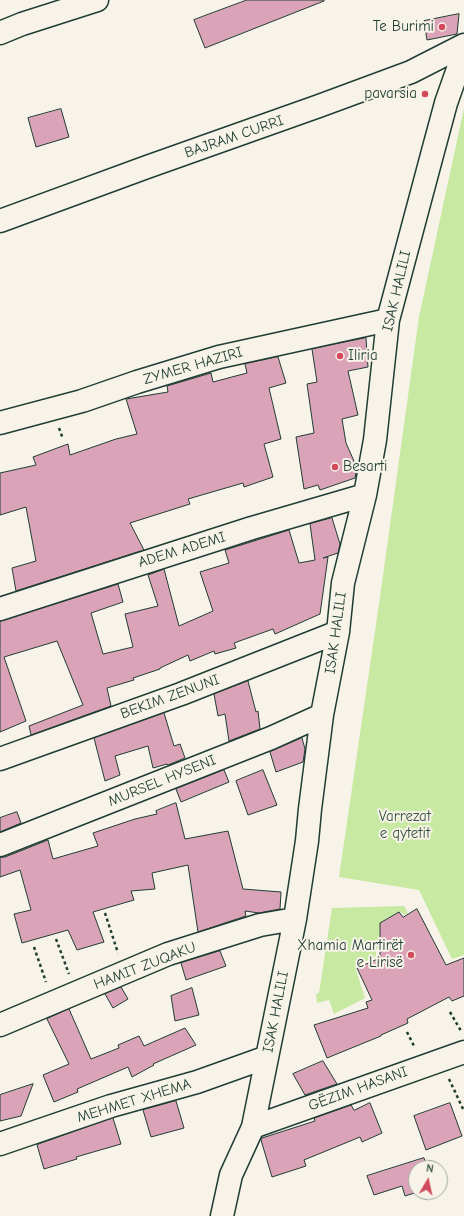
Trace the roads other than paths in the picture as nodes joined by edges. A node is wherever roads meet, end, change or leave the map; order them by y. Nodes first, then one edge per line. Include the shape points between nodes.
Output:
1 (97, 0) edge
2 (0, 33) edge
3 (464, 45) edge
4 (464, 52) edge
5 (0, 221) edge
6 (388, 320) junction
7 (0, 423) edge
8 (365, 495) junction
9 (0, 608) edge
10 (338, 632) junction
11 (322, 715) junction
12 (0, 759) edge
13 (0, 845) edge
14 (295, 919) junction
15 (0, 1025) edge
16 (464, 1052) edge
17 (267, 1057) junction
18 (253, 1127) junction
19 (0, 1144) edge
20 (222, 1216) edge

1 - 2 street
3 - 5 street, BAJRAM CURRI via 411,72
4 - 6 street, ISAK HALILI via 446,104
6 - 7 street, ZYMER HAZIRI via 219,357 82,401
6 - 8 street, ISAK HALILI via 375,440
8 - 9 street, ADEM ADEMI
8 - 10 street, ISAK HALILI via 343,582
10 - 11 street, ISAK HALILI
10 - 12 street, BEKIM ZENUNI via 180,694
11 - 13 street, MURSEL HYSENI via 271,738
11 - 14 street, ISAK HALILI
14 - 15 street, HAMIT ZUQAKU via 260,925 168,954
14 - 17 street, ISAK HALILI
16 - 18 street, GËZIM HASANI
17 - 18 street, ISAK HALILI
17 - 19 street, MEHMET XHEMA via 197,1082 112,1106
18 - 20 street, ISAK HALILI via 231,1175

